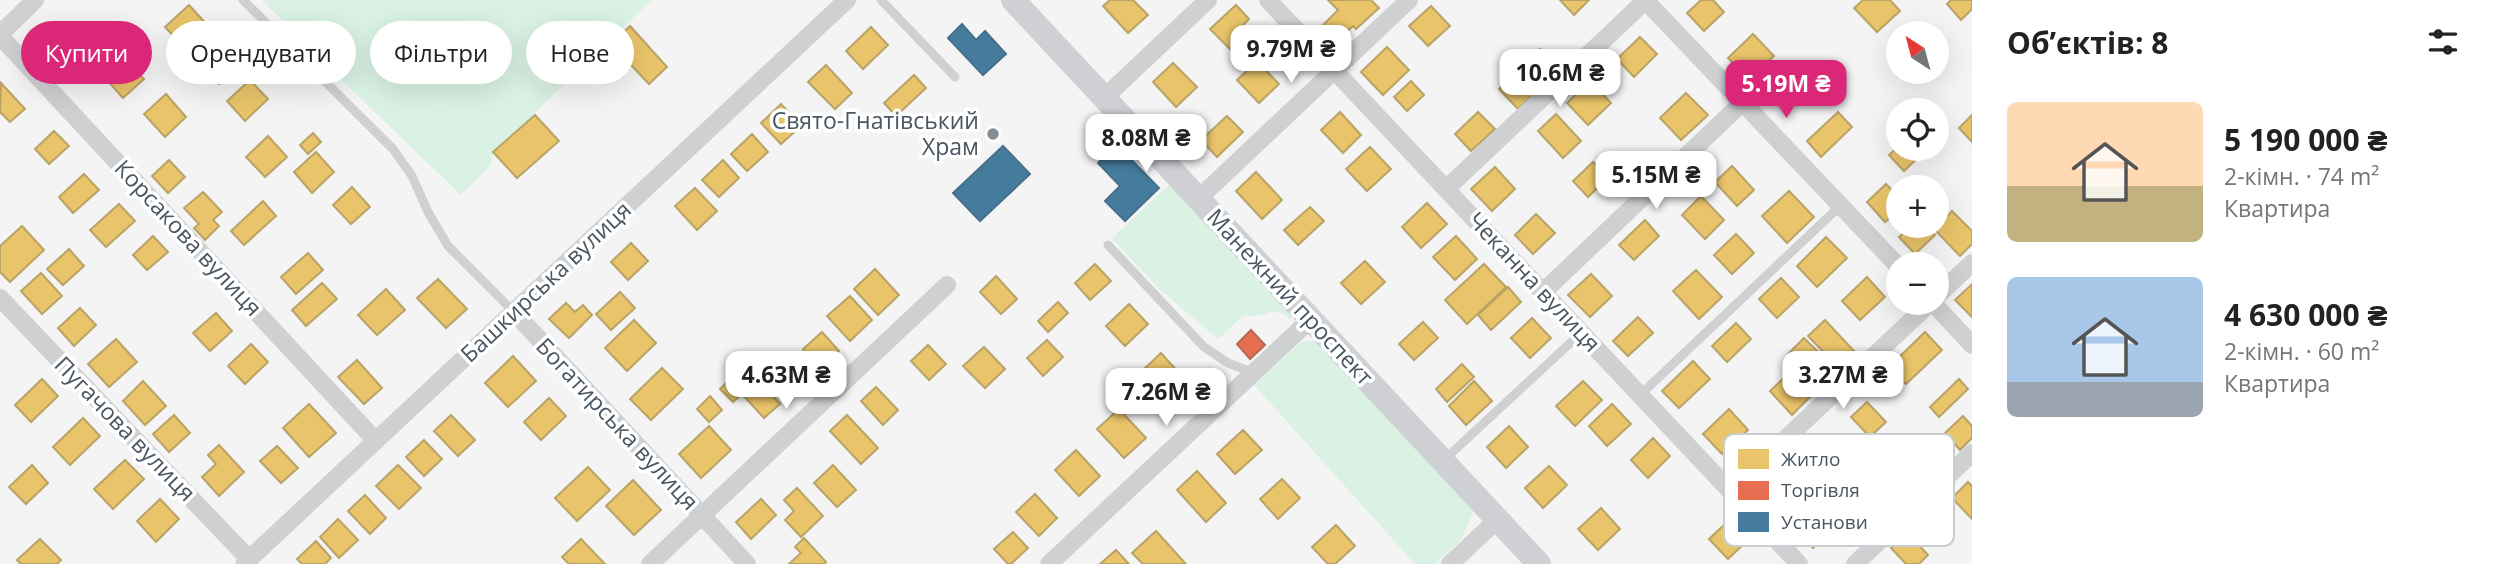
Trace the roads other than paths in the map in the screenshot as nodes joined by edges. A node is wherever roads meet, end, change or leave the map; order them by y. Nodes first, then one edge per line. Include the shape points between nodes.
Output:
1 (35, 0) edge
2 (243, 0) edge
3 (847, 0) edge
4 (881, 0) edge
5 (1013, 0) edge
6 (1208, 0) edge
7 (1268, 0) edge
8 (1409, 0) edge
9 (1645, 0) edge
10 (0, 35) edge
11 (1334, 70) junction
12 (955, 77) dead end
13 (1105, 97) junction
14 (1742, 102) junction
15 (1446, 189) junction
16 (1199, 198) junction
17 (1840, 206) junction
18 (1108, 245) dead end
19 (1886, 254) edge
20 (1972, 262) edge
21 (1949, 284) edge
22 (947, 285) dead end
23 (1544, 292) junction
24 (0, 298) edge
25 (514, 312) junction
26 (1918, 315) edge
27 (1943, 315) edge
28 (1310, 320) junction
29 (1581, 333) junction
30 (1972, 345) edge
31 (1254, 373) junction
32 (1640, 395) junction
33 (1791, 434) edge
34 (376, 441) junction
35 (1972, 453) edge
36 (1443, 461) junction
37 (1954, 470) edge
38 (1724, 485) edge
39 (702, 516) junction
40 (1497, 520) junction
41 (1782, 546) edge
42 (1874, 546) edge
43 (246, 561) edge
44 (650, 564) edge
45 (747, 564) edge
46 (1049, 564) edge
47 (1450, 564) edge
48 (1539, 564) edge
49 (1799, 564) edge
50 (1855, 564) edge

1 - 10 street
2 - 25 lane, Богатирська вулиця via 393,149 447,246
3 - 25 street, Башкирська вулиця
4 - 12 lane
5 - 13 street, Манежний проспект
6 - 13 street
7 - 11 street, Чеканна вулиця
8 - 11 street
9 - 14 street
9 - 15 street
10 - 34 street, Корсакова вулиця
11 - 15 street, Чеканна вулиця
11 - 16 street
13 - 16 street, Манежний проспект
14 - 17 street
14 - 23 street
15 - 23 street, Чеканна вулиця
16 - 28 street, Манежний проспект
17 - 19 street
17 - 32 lane
18 - 31 lane via 1204,347
20 - 21 street
22 - 39 street
23 - 29 street, Чеканна вулиця
24 - 43 street, Пугачова вулиця
25 - 34 street, Башкирська вулиця
25 - 39 street, Богатирська вулиця
26 - 33 street
27 - 30 street
28 - 31 street
28 - 36 street, Манежний проспект
29 - 32 street, Чеканна вулиця
29 - 36 lane
31 - 46 street
32 - 38 street, Чеканна вулиця
34 - 43 street, Башкирська вулиця
35 - 37 street
36 - 40 street, Манежний проспект
39 - 44 street
39 - 45 street, Богатирська вулиця
40 - 47 street
40 - 48 street, Манежний проспект
41 - 49 street, Чеканна вулиця
42 - 50 street

